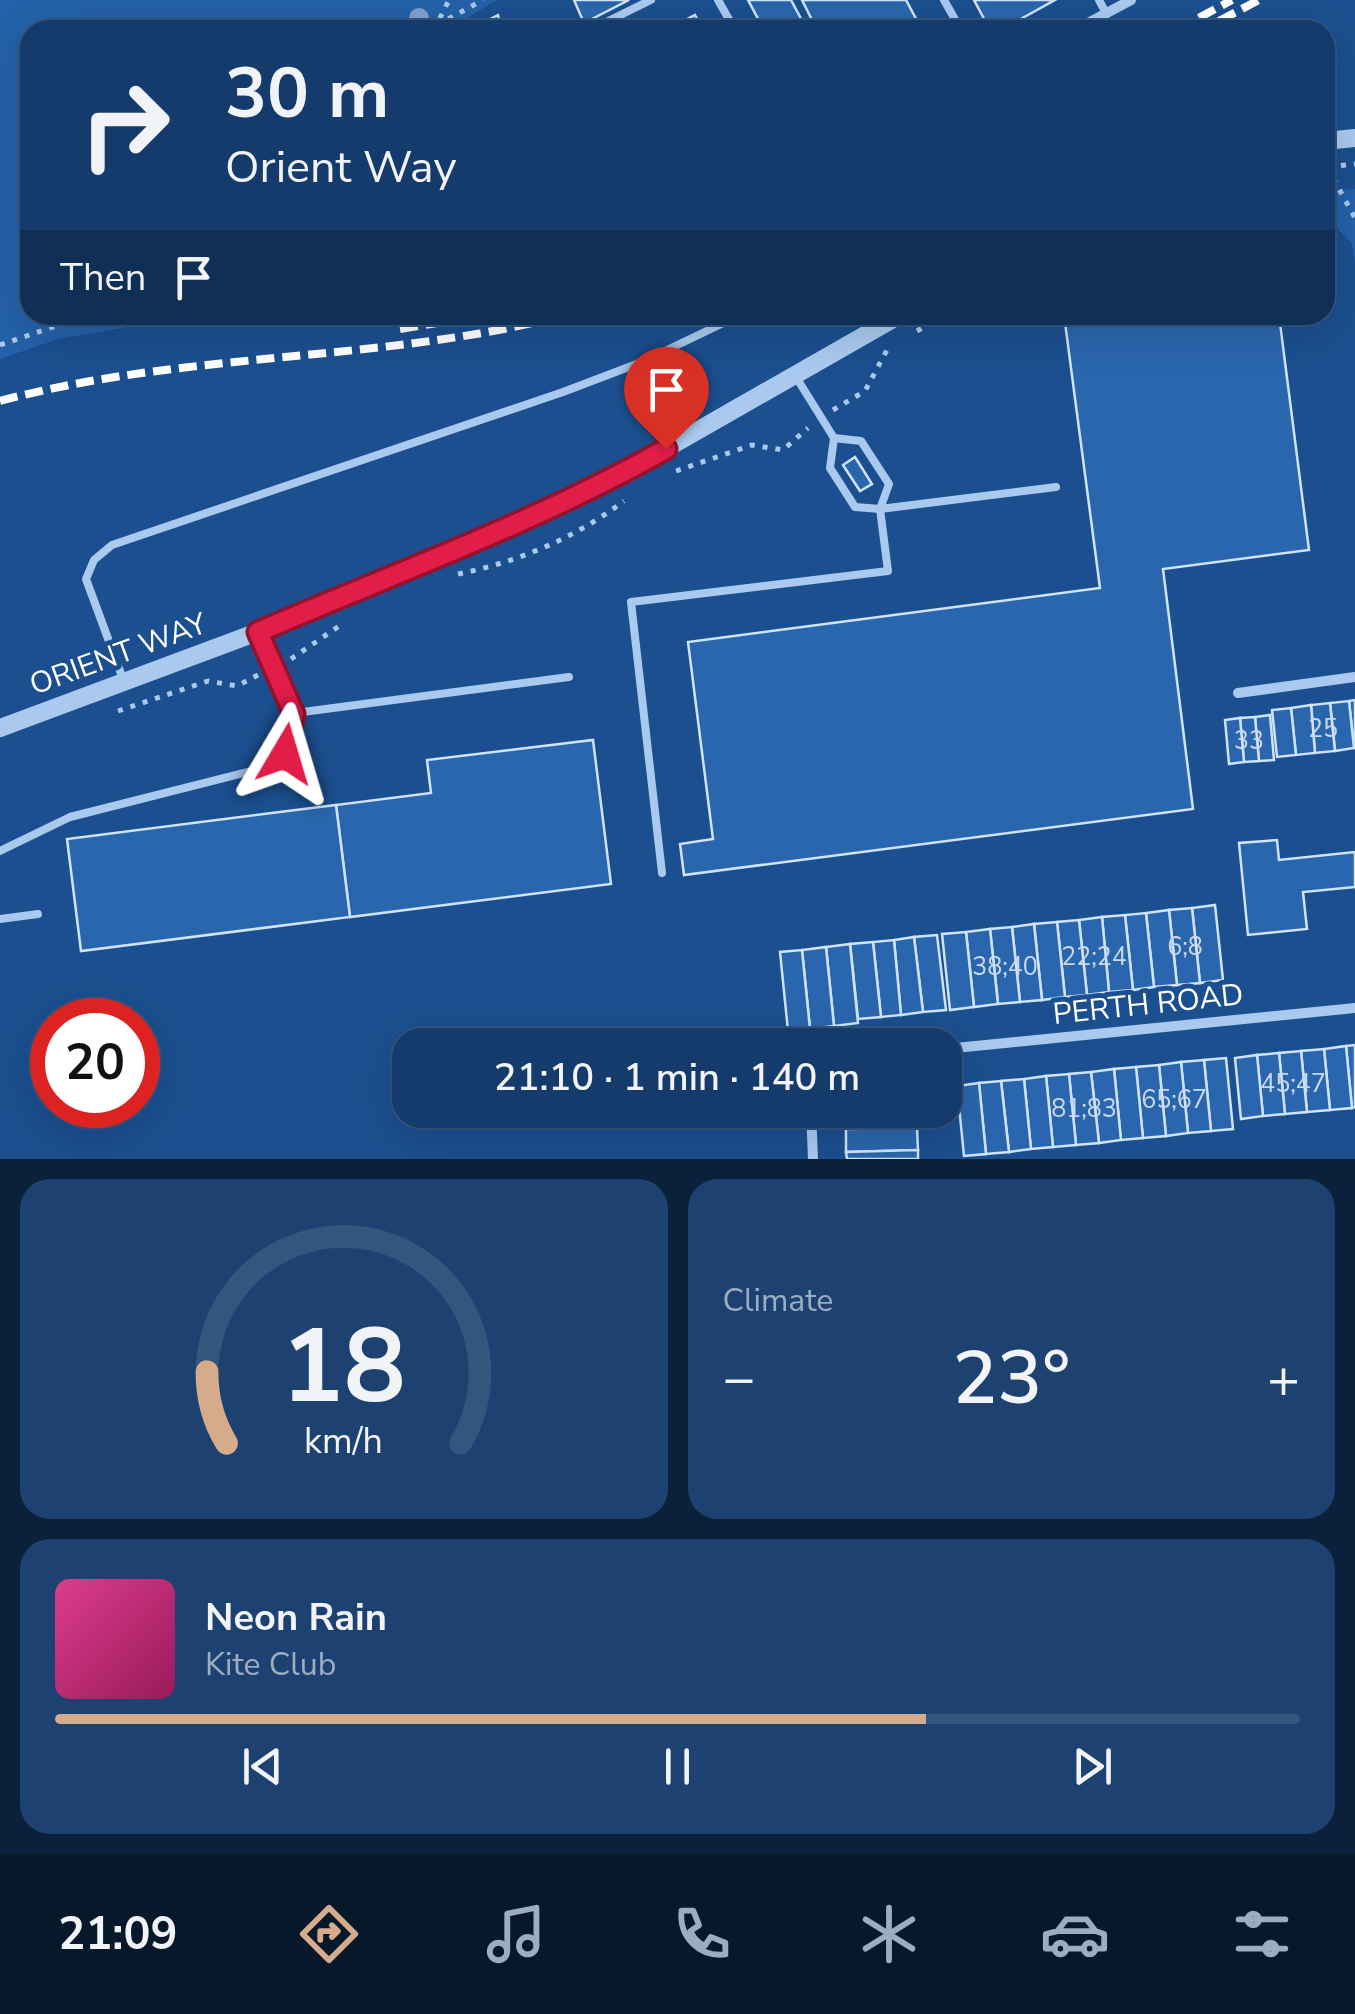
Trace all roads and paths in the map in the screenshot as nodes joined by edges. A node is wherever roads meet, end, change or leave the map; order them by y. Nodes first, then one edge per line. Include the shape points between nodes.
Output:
1 (483, 0) edge
2 (652, 0) edge
3 (1099, 0) edge
4 (1131, 0) edge
5 (1106, 14) junction
6 (448, 20) edge
7 (611, 20) edge
8 (1095, 20) edge
9 (1335, 183) edge
10 (1355, 218) edge
11 (59, 325) edge
12 (719, 325) edge
13 (883, 325) edge
14 (0, 345) edge
15 (796, 377) junction
16 (834, 438) junction
17 (1056, 488) dead end
18 (880, 509) junction
19 (258, 632) junction
20 (569, 677) dead end
21 (1355, 678) edge
22 (124, 682) junction
23 (242, 684) dead end
24 (1238, 693) dead end
25 (116, 712) dead end
26 (294, 714) junction
27 (0, 728) edge
28 (0, 852) edge
29 (662, 872) dead end
30 (38, 914) dead end
31 (0, 919) edge
32 (1355, 1008) edge
33 (962, 1047) edge
34 (812, 1128) edge
35 (812, 1159) edge

1 - 6 path
2 - 7 lane
3 - 5 lane
4 - 5 street
5 - 8 street
9 - 10 path
11 - 14 path
12 - 22 lane via 562,392 112,545 94,560 86,579
13 - 15 street, ORIENT WAY
15 - 16 lane
15 - 19 street, ORIENT WAY via 592,491
16 - 18 lane via 830,468 855,507
16 - 18 lane via 861,441 889,484
17 - 18 lane
18 - 29 lane via 888,571 631,602
19 - 22 street, ORIENT WAY
19 - 26 lane
20 - 26 lane
21 - 24 street
22 - 27 street, ORIENT WAY
23 - 25 path, ORIENT WAY via 208,681
26 - 28 lane via 285,754 263,768 70,817
30 - 31 lane
32 - 33 street, PERTH ROAD
34 - 35 street

